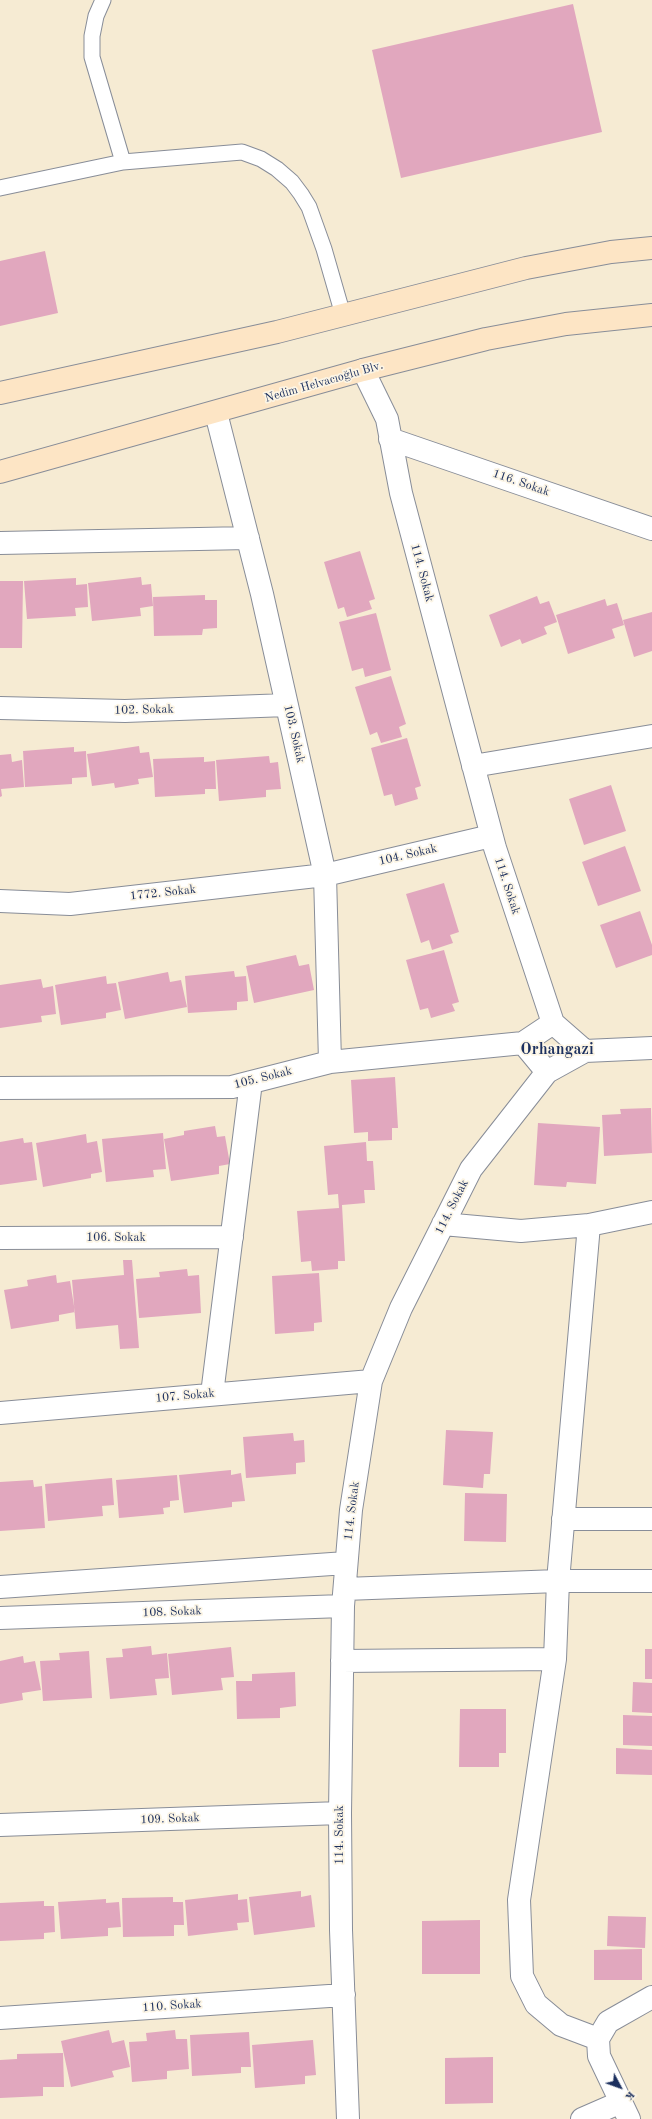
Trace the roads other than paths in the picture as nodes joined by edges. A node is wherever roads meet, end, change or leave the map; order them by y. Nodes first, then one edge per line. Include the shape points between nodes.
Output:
1 (102, 0) edge
2 (123, 162) junction
3 (0, 188) edge
4 (652, 248) edge
5 (343, 315) junction
6 (652, 315) edge
7 (363, 370) junction
8 (0, 393) edge
9 (216, 413) junction
10 (390, 439) junction
11 (0, 472) edge
12 (652, 529) edge
13 (248, 538) junction
14 (0, 543) edge
15 (287, 705) junction
16 (0, 708) edge
17 (651, 741) edge
18 (473, 766) junction
19 (492, 836) junction
20 (325, 875) junction
21 (0, 901) edge
22 (553, 1023) junction
23 (523, 1043) junction
24 (652, 1048) edge
25 (585, 1051) junction
26 (330, 1062) junction
27 (547, 1072) junction
28 (251, 1082) junction
29 (0, 1088) edge
30 (652, 1212) edge
31 (443, 1224) junction
32 (588, 1225) junction
33 (232, 1237) junction
34 (0, 1238) edge
35 (371, 1381) junction
36 (212, 1394) junction
37 (0, 1413) edge
38 (563, 1519) junction
39 (652, 1519) edge
40 (346, 1563) junction
41 (558, 1581) junction
42 (652, 1581) edge
43 (0, 1587) edge
44 (344, 1598) junction
45 (0, 1618) edge
46 (555, 1659) junction
47 (342, 1661) junction
48 (340, 1813) junction
49 (0, 1826) edge
50 (344, 1995) junction
51 (652, 1997) edge
52 (0, 2018) edge
53 (598, 2039) junction
54 (625, 2111) edge
55 (348, 2119) edge
56 (582, 2119) edge

1 - 2 lane via 92,36 92,57
2 - 3 lane
2 - 5 lane via 242,152 261,159 277,169 292,182 309,207
4 - 5 main road via 611,252 526,268
5 - 8 main road via 269,334
6 - 7 main road, Nedim Helvacıoğlu Blv. via 566,324 486,339
7 - 9 main road, Nedim Helvacıoğlu Blv.
7 - 10 street, 114. Sokak via 386,419
9 - 11 main road, Nedim Helvacıoğlu Blv.
9 - 13 street, 103. Sokak
10 - 12 street, 116. Sokak
10 - 18 street, 114. Sokak via 401,493
13 - 14 street
13 - 15 street, 103. Sokak
15 - 16 street, 102. Sokak via 125,711
15 - 20 street, 103. Sokak
17 - 18 street
18 - 19 street, 114. Sokak
19 - 20 street, 104. Sokak
19 - 22 street, 114. Sokak
20 - 21 street, 1772. Sokak via 70,904
20 - 26 street, 103. Sokak
22 - 23 street
22 - 25 street
23 - 26 street, 105. Sokak
23 - 27 street
24 - 25 street
25 - 27 street, 114. Sokak
26 - 28 street, 105. Sokak
27 - 31 street, 114. Sokak via 471,1168
28 - 29 street, 105. Sokak via 232,1087
28 - 33 street
30 - 32 street
31 - 32 street via 521,1231
31 - 35 street, 114. Sokak via 401,1308
32 - 38 street
33 - 34 street, 106. Sokak
33 - 36 street
35 - 36 street, 107. Sokak
35 - 40 street, 114. Sokak via 351,1510
36 - 37 street, 107. Sokak
38 - 39 street
38 - 41 street
40 - 43 street
40 - 44 street, 114. Sokak
41 - 42 street, 108. Sokak
41 - 44 street, 108. Sokak
41 - 46 street
44 - 45 street, 108. Sokak
44 - 47 street, 114. Sokak
46 - 47 street
46 - 53 street via 519,1900 522,1976 536,2004 556,2021
47 - 48 street, 114. Sokak
48 - 49 street, 109. Sokak
48 - 50 street, 114. Sokak
50 - 52 street, 110. Sokak
50 - 55 street, 114. Sokak
51 - 53 street via 608,2022
53 - 54 street via 599,2056
54 - 56 street

